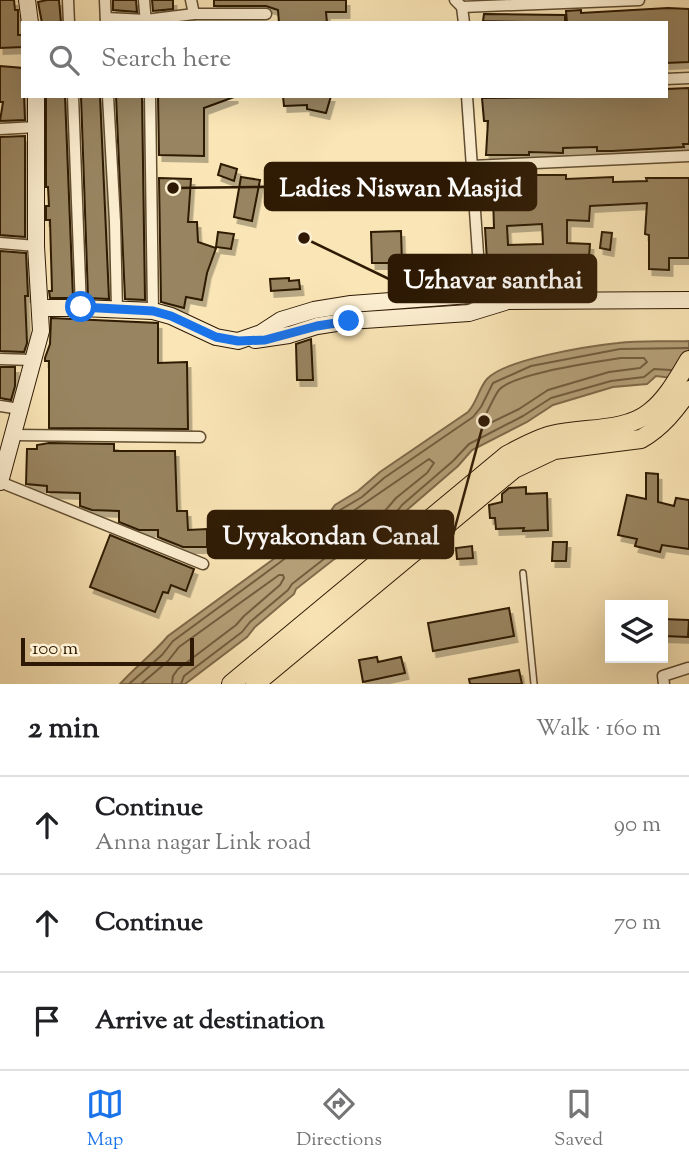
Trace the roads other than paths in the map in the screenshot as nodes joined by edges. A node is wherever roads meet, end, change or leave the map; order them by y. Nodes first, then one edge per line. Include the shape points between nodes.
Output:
1 (27, 0) edge
2 (68, 0) edge
3 (105, 0) edge
4 (144, 0) edge
5 (191, 0) edge
6 (639, 0) edge
7 (458, 4) edge
8 (194, 14) junction
9 (267, 14) dead end
10 (106, 20) edge
11 (30, 21) edge
12 (69, 21) edge
13 (146, 21) edge
14 (463, 21) edge
15 (689, 78) edge
16 (668, 79) edge
17 (36, 98) edge
18 (72, 98) edge
19 (108, 98) edge
20 (150, 98) edge
21 (467, 98) edge
22 (37, 127) junction
23 (0, 129) edge
24 (689, 156) edge
25 (471, 166) junction
26 (0, 243) edge
27 (36, 246) junction
28 (481, 297) junction
29 (689, 300) edge
30 (507, 301) junction
31 (81, 307) junction
32 (40, 309) junction
33 (117, 309) junction
34 (153, 311) junction
35 (238, 341) junction
36 (0, 359) edge
37 (32, 360) junction
38 (689, 360) edge
39 (678, 396) edge
40 (0, 406) edge
41 (20, 409) junction
42 (200, 437) dead end
43 (8, 441) edge
44 (0, 482) edge
45 (203, 564) dead end
46 (523, 573) dead end
47 (689, 665) edge
48 (231, 684) edge
49 (255, 684) edge
50 (534, 684) edge
51 (664, 684) edge

1 - 11 street
2 - 12 street
3 - 10 street
4 - 13 street
5 - 8 street
6 - 7 street
7 - 14 street
8 - 9 street
8 - 13 street
10 - 13 street
15 - 16 street
17 - 22 street
18 - 31 street
19 - 33 street
20 - 34 street
21 - 25 street
22 - 23 street
22 - 27 street
24 - 25 street
25 - 28 street
26 - 27 street
27 - 32 street
28 - 30 street
28 - 35 street via 314,310
29 - 30 street
30 - 35 street via 469,313 349,321 265,340
31 - 32 street
31 - 33 street
32 - 37 street via 41,331
33 - 34 street
34 - 35 street via 216,337
36 - 37 street
37 - 41 street
38 - 39 main road
39 - 48 main road via 635,421 551,435 507,455
39 - 49 main road via 665,421 641,439 554,450 514,469
40 - 41 street
41 - 43 street
42 - 43 street
43 - 44 street
44 - 45 street
46 - 50 lane
47 - 51 street via 663,676

